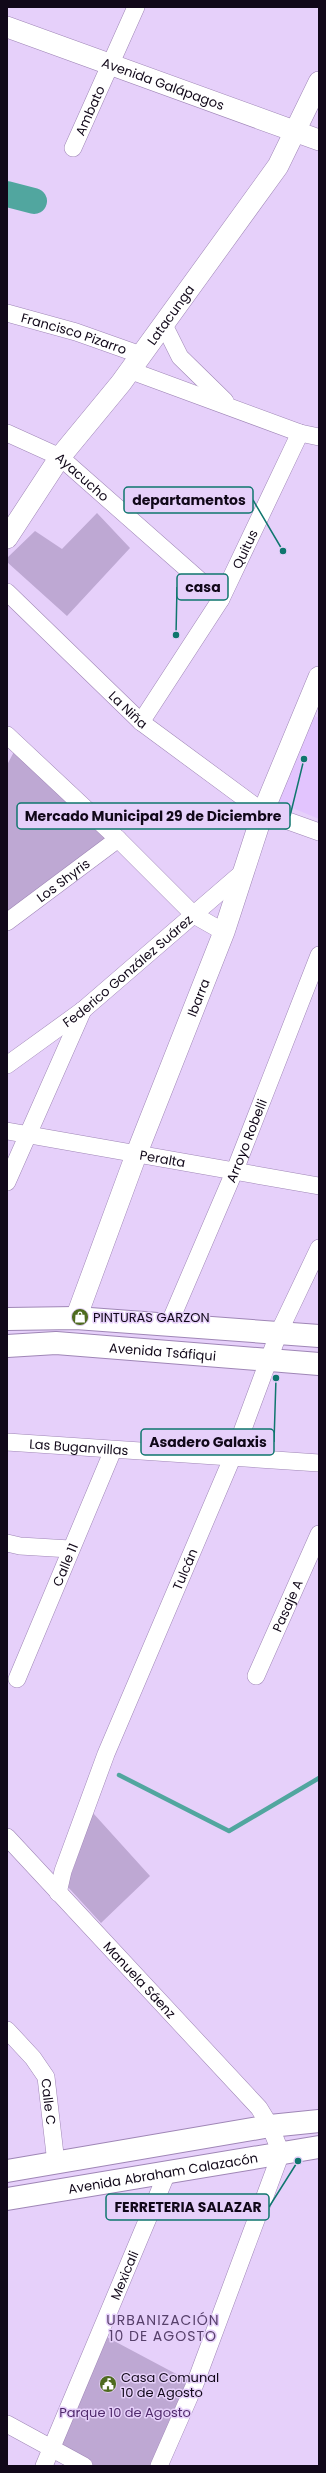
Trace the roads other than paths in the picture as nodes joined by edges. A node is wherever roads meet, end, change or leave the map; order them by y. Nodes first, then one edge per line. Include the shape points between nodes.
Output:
1 (136, 7) edge
2 (7, 27) edge
3 (112, 64) junction
4 (319, 82) edge
5 (296, 132) junction
6 (319, 140) edge
7 (73, 148) dead end
8 (7, 313) edge
9 (164, 325) junction
10 (135, 363) junction
11 (230, 406) junction
12 (7, 433) edge
13 (300, 433) junction
14 (319, 437) edge
15 (60, 457) junction
16 (7, 538) edge
17 (7, 592) edge
18 (220, 599) junction
19 (319, 677) edge
20 (141, 722) junction
21 (8, 740) edge
22 (263, 812) junction
23 (319, 832) edge
24 (118, 839) junction
25 (243, 872) junction
26 (194, 914) junction
27 (7, 922) edge
28 (224, 932) junction
29 (319, 954) edge
30 (83, 1010) junction
31 (7, 1065) edge
32 (7, 1131) edge
33 (29, 1136) junction
34 (136, 1155) junction
35 (235, 1170) junction
36 (7, 1182) edge
37 (319, 1186) edge
38 (319, 1248) edge
39 (76, 1318) junction
40 (7, 1319) edge
41 (169, 1324) junction
42 (279, 1332) junction
43 (319, 1336) edge
44 (7, 1346) edge
45 (268, 1359) junction
46 (319, 1364) edge
47 (7, 1442) edge
48 (113, 1450) junction
49 (233, 1456) junction
50 (319, 1462) edge
51 (319, 1534) edge
52 (7, 1543) edge
53 (70, 1549) junction
54 (256, 1676) dead end
55 (17, 1679) dead end
56 (7, 1837) edge
57 (58, 1893) junction
58 (7, 2030) edge
59 (319, 2121) edge
60 (270, 2126) junction
61 (319, 2148) edge
62 (281, 2153) junction
63 (56, 2163) junction
64 (7, 2171) edge
65 (167, 2172) junction
66 (7, 2199) edge
67 (7, 2424) edge
68 (51, 2448) junction
69 (44, 2466) edge
70 (84, 2466) edge
71 (159, 2466) edge

1 - 3 street, Ambato
2 - 3 street, Avenida Galápagos
3 - 5 street, Avenida Galápagos
3 - 7 street, Ambato
4 - 5 street, Latacunga
5 - 6 street, Avenida Galápagos
5 - 9 street, Latacunga via 278,166
8 - 10 street, Francisco Pizarro via 76,332
9 - 10 street, Latacunga
9 - 11 street via 180,357
10 - 11 street, Francisco Pizarro
10 - 15 street, Latacunga
11 - 13 street, Francisco Pizarro
12 - 15 street, Ayacucho
13 - 14 street, Francisco Pizarro
13 - 18 street, Quitus
15 - 16 street, Latacunga
15 - 18 street, Ayacucho
17 - 20 street, La Niña
18 - 20 street, Quitus
19 - 22 street, Ibarra
20 - 22 street, La Niña
21 - 24 street
22 - 23 street, La Niña
22 - 25 street, Ibarra
24 - 26 street
24 - 27 street, Los Shyris
25 - 26 street, Federico González Suárez
25 - 28 street, Ibarra
26 - 28 street
26 - 30 street, Federico González Suárez
28 - 34 street, Ibarra
29 - 35 street, Arroyo Robelli
30 - 31 street, Federico González Suárez
30 - 33 street
32 - 33 street, Peralta
33 - 34 street, Peralta
33 - 36 street
34 - 35 street, Peralta
34 - 39 street, Ibarra
35 - 37 street, Peralta
35 - 41 street, Arroyo Robelli
38 - 42 street, Tulcán
39 - 40 main road, Avenida Tsáfiqui
39 - 41 main road, Avenida Tsáfiqui
41 - 42 main road, Avenida Tsáfiqui
42 - 43 main road, Avenida Tsáfiqui
42 - 45 street, Tulcán
44 - 45 main road, Avenida Tsáfiqui via 56,1343
45 - 46 main road, Avenida Tsáfiqui
45 - 49 street, Tulcán
47 - 48 street, Las Buganvillas
48 - 49 street, Las Buganvillas
48 - 53 street, Calle 11
49 - 50 street, Las Buganvillas
49 - 57 street, Tulcán via 106,1754 63,1871
51 - 54 street, Pasaje A
52 - 53 street
53 - 55 street, Calle 11
56 - 57 street, Manuela Sáenz
57 - 60 street, Manuela Sáenz via 259,2108
58 - 63 street, Calle C via 33,2058 46,2077
59 - 60 main road, Avenida Abraham Calazacón
60 - 62 street, Manuela Sáenz
60 - 63 main road, Avenida Abraham Calazacón
61 - 62 main road, Avenida Abraham Calazacón
62 - 65 main road, Avenida Abraham Calazacón
62 - 71 street via 195,2384
63 - 64 main road, Avenida Abraham Calazacón
65 - 66 main road, Avenida Abraham Calazacón
65 - 68 street, Mexicali
67 - 68 street
68 - 69 street, Mexicali
68 - 70 street

